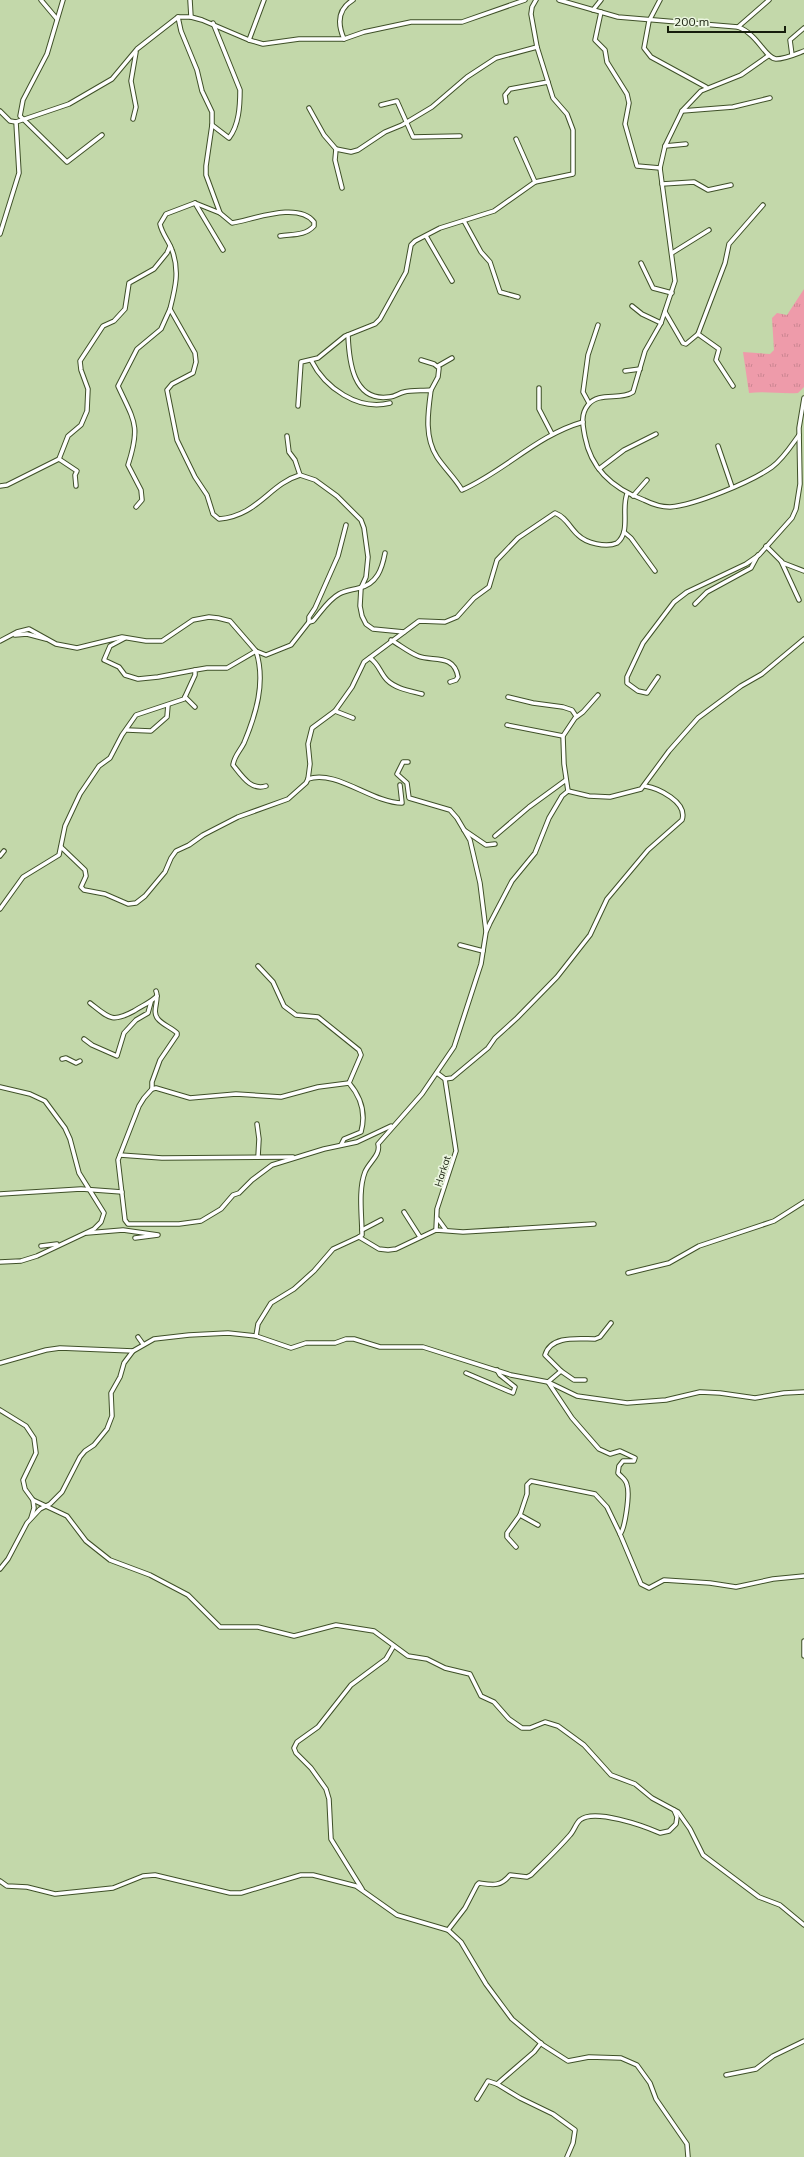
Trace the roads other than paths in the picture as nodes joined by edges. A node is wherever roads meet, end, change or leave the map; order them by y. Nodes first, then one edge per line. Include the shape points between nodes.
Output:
1 (41, 0) edge
2 (63, 0) edge
3 (190, 0) edge
4 (264, 0) edge
5 (353, 0) edge
6 (524, 0) edge
7 (536, 0) edge
8 (560, 0) edge
9 (601, 0) edge
10 (660, 0) edge
11 (769, 0) edge
12 (593, 10) junction
13 (600, 12) junction
14 (191, 17) junction
15 (178, 18) junction
16 (57, 19) junction
17 (649, 21) junction
18 (213, 23) junction
19 (738, 27) junction
20 (804, 28) edge
21 (344, 39) junction
22 (249, 40) junction
23 (537, 47) junction
24 (137, 49) junction
25 (804, 51) edge
26 (792, 55) junction
27 (768, 56) junction
28 (548, 82) junction
29 (706, 87) junction
30 (770, 98) dead end
31 (506, 102) dead end
32 (380, 105) dead end
33 (309, 108) dead end
34 (0, 111) edge
35 (682, 111) junction
36 (23, 119) junction
37 (133, 119) dead end
38 (16, 122) junction
39 (406, 122) junction
40 (212, 125) junction
41 (102, 135) dead end
42 (460, 136) dead end
43 (516, 139) dead end
44 (686, 144) dead end
45 (665, 146) junction
46 (336, 149) junction
47 (660, 168) junction
48 (535, 182) junction
49 (662, 184) junction
50 (731, 185) dead end
51 (342, 188) dead end
52 (195, 203) junction
53 (763, 205) dead end
54 (220, 213) junction
55 (464, 222) junction
56 (709, 230) dead end
57 (0, 234) edge
58 (280, 236) dead end
59 (426, 236) junction
60 (170, 245) junction
61 (223, 250) dead end
62 (672, 253) junction
63 (641, 263) dead end
64 (452, 281) dead end
65 (672, 293) junction
66 (518, 297) dead end
67 (632, 306) dead end
68 (170, 309) junction
69 (665, 312) junction
70 (660, 323) junction
71 (598, 325) dead end
72 (698, 334) junction
73 (348, 335) junction
74 (452, 358) dead end
75 (311, 360) junction
76 (421, 360) dead end
77 (438, 366) junction
78 (640, 369) junction
79 (625, 371) dead end
80 (733, 386) dead end
81 (538, 388) dead end
82 (432, 390) junction
83 (804, 398) edge
84 (390, 403) dead end
85 (590, 403) junction
86 (298, 406) dead end
87 (800, 414) junction
88 (804, 418) edge
89 (583, 422) junction
90 (552, 434) junction
91 (656, 434) dead end
92 (799, 435) junction
93 (287, 436) dead end
94 (718, 446) dead end
95 (799, 446) junction
96 (804, 450) edge
97 (59, 459) junction
98 (599, 469) junction
99 (300, 475) junction
100 (647, 480) dead end
101 (0, 486) edge
102 (76, 486) dead end
103 (732, 487) junction
104 (627, 494) junction
105 (633, 496) junction
106 (136, 507) dead end
107 (346, 526) dead end
108 (624, 532) junction
109 (766, 546) junction
110 (386, 553) dead end
111 (759, 554) junction
112 (781, 561) junction
113 (804, 571) edge
114 (655, 572) dead end
115 (361, 588) junction
116 (799, 600) dead end
117 (694, 604) dead end
118 (309, 622) junction
119 (404, 632) junction
120 (125, 637) junction
121 (804, 639) edge
122 (391, 640) junction
123 (0, 641) edge
124 (256, 651) junction
125 (370, 658) junction
126 (195, 670) junction
127 (658, 677) dead end
128 (450, 682) dead end
129 (422, 694) dead end
130 (598, 695) dead end
131 (186, 697) junction
132 (508, 697) dead end
133 (168, 705) junction
134 (195, 707) dead end
135 (335, 711) junction
136 (576, 716) junction
137 (353, 718) dead end
138 (507, 725) dead end
139 (127, 730) junction
140 (563, 736) junction
141 (408, 762) dead end
142 (308, 779) junction
143 (566, 780) junction
144 (400, 785) dead end
145 (266, 786) dead end
146 (645, 786) junction
147 (568, 791) junction
148 (464, 830) junction
149 (495, 836) dead end
150 (495, 844) dead end
151 (61, 847) junction
152 (4, 851) dead end
153 (0, 856) edge
154 (0, 909) edge
155 (486, 932) junction
156 (460, 945) dead end
157 (483, 951) junction
158 (258, 966) dead end
159 (156, 991) dead end
160 (158, 995) junction
161 (151, 1002) junction
162 (90, 1003) dead end
163 (84, 1038) dead end
164 (62, 1059) dead end
165 (80, 1061) dead end
166 (437, 1073) junction
167 (445, 1079) junction
168 (349, 1084) junction
169 (0, 1087) edge
170 (152, 1089) junction
171 (257, 1124) dead end
172 (393, 1125) junction
173 (341, 1145) junction
174 (120, 1155) junction
175 (258, 1157) junction
176 (296, 1157) junction
177 (90, 1189) junction
178 (122, 1192) junction
179 (0, 1194) edge
180 (804, 1202) edge
181 (404, 1212) dead end
182 (437, 1218) junction
183 (381, 1220) dead end
184 (594, 1224) dead end
185 (362, 1230) junction
186 (436, 1230) junction
187 (447, 1231) junction
188 (86, 1233) junction
189 (359, 1237) junction
190 (420, 1237) junction
191 (135, 1238) dead end
192 (62, 1243) junction
193 (41, 1246) dead end
194 (0, 1262) edge
195 (628, 1273) dead end
196 (611, 1323) dead end
197 (256, 1336) junction
198 (138, 1337) dead end
199 (143, 1344) junction
200 (133, 1351) junction
201 (0, 1363) edge
202 (497, 1370) junction
203 (561, 1371) junction
204 (466, 1372) dead end
205 (585, 1380) dead end
206 (548, 1382) junction
207 (804, 1392) edge
208 (0, 1410) edge
209 (33, 1500) junction
210 (46, 1506) junction
211 (520, 1516) junction
212 (31, 1519) junction
213 (538, 1525) dead end
214 (620, 1534) junction
215 (516, 1547) dead end
216 (0, 1569) edge
217 (804, 1576) edge
218 (804, 1641) edge
219 (393, 1647) junction
220 (804, 1656) edge
221 (674, 1809) junction
222 (0, 1881) edge
223 (362, 1889) junction
224 (804, 1925) edge
225 (448, 1930) junction
226 (804, 2041) edge
227 (541, 2043) junction
228 (726, 2075) dead end
229 (497, 2084) junction
230 (477, 2099) dead end
231 (567, 2157) edge
232 (688, 2157) edge

1 - 16 street
2 - 16 street
3 - 14 street
4 - 22 street
5 - 21 street via 345,4 339,16
6 - 21 street via 462,22 411,22
7 - 23 street via 531,14
8 - 12 street
9 - 12 street
10 - 17 street
11 - 19 street
12 - 13 street
13 - 17 street
13 - 47 street via 595,40 605,50 607,62 627,94 629,103 626,124 637,166
14 - 15 street
14 - 18 street
15 - 24 street
15 - 40 street via 202,91 212,112
16 - 36 street via 46,54 23,100 20,116
17 - 19 street
17 - 29 street via 644,44 646,52
18 - 22 street
18 - 40 street via 240,90 240,101 238,115 229,138
19 - 27 street via 752,34
20 - 26 street via 790,40
21 - 22 street via 299,39 264,44
23 - 28 street
23 - 39 street via 490,62 467,77 432,107
24 - 36 street via 112,79 69,104
24 - 37 street via 131,81 136,107
25 - 26 street
26 - 27 street via 779,59
27 - 29 street via 741,75
28 - 31 street via 510,89 505,95
28 - 48 street via 553,98 570,119 573,130 573,170 569,176
29 - 35 street via 693,97
30 - 35 street via 733,107
32 - 39 street via 397,101
33 - 46 street via 324,135
34 - 38 street via 6,119
35 - 45 street
36 - 38 street
36 - 41 street via 59,151 67,162
38 - 57 street via 19,173
39 - 42 street via 414,137
39 - 46 street via 358,150 351,152
40 - 54 street via 206,175
43 - 48 street
44 - 45 street
45 - 47 street
46 - 51 street via 335,160
47 - 49 street
48 - 55 street via 498,209
49 - 50 street via 694,182 708,190
49 - 62 street
52 - 54 street
52 - 60 street via 162,218 161,228
52 - 61 street
53 - 72 street via 729,244 725,263
54 - 58 street via 232,223 247,218 288,212 304,214 314,222 312,228 298,234
55 - 59 street
55 - 66 street via 481,252 490,262 500,292
56 - 62 street
59 - 64 street
59 - 73 street via 411,245 406,272 380,319 375,324
60 - 68 street via 177,280
60 - 97 street via 154,269 129,283 125,310 114,321 103,326 80,361 88,389 86,411 81,424 68,436
62 - 65 street via 675,281
63 - 65 street via 653,288
65 - 69 street
67 - 70 street
68 - 99 street via 196,358 195,370 190,376 168,388 172,420 178,440 195,477 207,495 214,516 221,519 248,510 275,489
68 - 106 street via 160,329 136,349 118,386 135,424 136,441 128,464 141,490 142,500
69 - 70 street
69 - 72 street via 683,343 686,344
70 - 78 street
71 - 85 street via 588,355 583,392
72 - 80 street via 719,349 716,360
73 - 75 street via 326,353
73 - 82 street via 354,377 366,392 388,398 406,391
74 - 77 street
75 - 84 street via 329,383 349,398 362,404
75 - 86 street via 302,362
76 - 77 street
77 - 82 street via 439,373
78 - 79 street
78 - 85 street via 635,390 631,394 600,398
81 - 90 street via 539,409
82 - 90 street via 427,411 431,445 438,459 462,490 486,479
83 - 87 street
85 - 89 street via 584,410
87 - 88 street
87 - 92 street
89 - 90 street
89 - 98 street via 588,450
91 - 98 street via 624,450
92 - 95 street
92 - 103 street via 773,466 759,476
93 - 99 street via 289,452
94 - 103 street
95 - 96 street
95 - 109 street via 800,484 796,509
97 - 101 street via 7,485
97 - 102 street via 77,471
98 - 104 street
99 - 115 street via 324,486 361,520 366,533 368,557 366,577
100 - 105 street
103 - 105 street via 696,501 670,507
104 - 105 street
104 - 108 street via 624,501
107 - 118 street via 338,556 309,617
108 - 114 street
108 - 119 street via 622,539 614,544 597,543 578,536 562,516 555,513 518,538 497,560 494,577 488,588 476,596 457,617 441,623 419,621
109 - 111 street
109 - 112 street
110 - 115 street via 379,574
111 - 117 street via 751,568 707,592
111 - 127 street via 742,566 687,592 674,602 643,643 627,677 627,683 638,691 647,693
112 - 113 street
112 - 116 street
115 - 118 street via 350,589 334,597 313,621
115 - 119 street via 361,612 366,624 373,629
118 - 124 street via 288,648 266,655
119 - 122 street
120 - 123 street via 77,648 61,647 29,629
120 - 124 street via 162,641 193,620 209,617 230,621
120 - 126 street via 110,646 104,660 124,670 126,675 142,679
121 - 146 street via 762,674 741,686 698,718 669,751
122 - 125 street
122 - 128 street via 420,657 438,658 448,663 456,669 458,675 456,680
124 - 126 street via 227,668
124 - 145 street via 260,669 259,698 246,737 234,758 234,765 254,787
125 - 129 street via 377,663 390,682 413,693
125 - 135 street via 364,662 352,687
126 - 131 street
130 - 136 street
131 - 133 street via 182,701
131 - 134 street
132 - 136 street via 563,706 572,710
133 - 139 street via 139,713
133 - 139 street via 167,716 151,731
135 - 137 street
135 - 142 street via 318,722 310,733
136 - 140 street
138 - 140 street
139 - 151 street via 110,758 99,766 80,794 65,826
140 - 143 street
141 - 148 street via 403,762 397,774 407,783 409,798 446,807
142 - 144 street via 325,778 376,798 398,803 402,802
142 - 151 street via 288,799 238,817 176,851 170,858 165,872 151,889 140,901 132,904 82,889 85,870
143 - 147 street
143 - 149 street
146 - 147 street via 627,794 613,796 589,796
146 - 167 street via 659,789 676,802 682,813 682,820 648,850 607,899 590,935 557,976 488,1048 452,1078
147 - 155 street via 562,796 549,818 535,853 507,889
148 - 150 street via 468,830 486,845
148 - 155 street via 476,856
151 - 154 street via 57,856 18,882
152 - 153 street
155 - 157 street
156 - 157 street
157 - 166 street via 457,1041
158 - 168 street via 273,982 284,1006 296,1015 318,1017 359,1050 361,1055
159 - 160 street
160 - 161 street
160 - 170 street via 155,1014 177,1033 177,1036 160,1060
161 - 162 street via 122,1018 110,1017
161 - 163 street via 148,1013 124,1033 117,1056 98,1048
164 - 165 street via 66,1058 76,1063
166 - 167 street
166 - 172 street
167 - 182 street, Harkat via 456,1151 437,1209
168 - 170 street via 318,1087 281,1097 246,1094 190,1098
168 - 173 street via 361,1102 363,1124 361,1132 344,1139
169 - 177 street via 30,1094 45,1101 65,1128 79,1173
170 - 174 street via 139,1106
171 - 175 street
172 - 173 street via 357,1142
172 - 185 street via 378,1144 379,1148 365,1173
173 - 176 street
174 - 175 street via 162,1158
174 - 178 street via 118,1170
175 - 176 street
176 - 178 street via 272,1165 240,1193 233,1195 221,1209 196,1222 168,1225 128,1224 125,1220
177 - 178 street
177 - 179 street
177 - 188 street via 104,1216 99,1225
180 - 195 street via 774,1221 699,1246 669,1263
181 - 190 street
182 - 186 street, Harkat
182 - 187 street
183 - 185 street
184 - 187 street
185 - 189 street
186 - 187 street
186 - 190 street
188 - 191 street via 123,1230 158,1234
188 - 192 street
189 - 190 street via 379,1249 388,1250 396,1249
189 - 197 street via 333,1249 294,1289 271,1303 259,1322
192 - 193 street
192 - 194 street via 27,1260
196 - 203 street via 600,1337 565,1339 549,1348 544,1355
197 - 199 street via 228,1333 189,1335 154,1339
197 - 202 street via 291,1348 306,1343 335,1343 346,1339 380,1347 423,1347
198 - 199 street
199 - 200 street
200 - 201 street via 60,1348
200 - 210 street via 123,1365 120,1377 110,1393 112,1416 107,1429 94,1445 83,1453 65,1488
202 - 204 street via 515,1387 513,1393
202 - 206 street
203 - 205 street via 574,1380
203 - 206 street
206 - 207 street via 577,1396 627,1402 666,1400 700,1392 720,1392 755,1398
206 - 214 street via 572,1418 600,1449 610,1454 620,1451 635,1458 634,1461 623,1460 619,1466 618,1472 627,1483 629,1493 623,1531
208 - 209 street via 26,1426 34,1438 36,1453 23,1480 25,1489
209 - 210 street
209 - 212 street
210 - 212 street
210 - 219 street via 67,1516 86,1542 110,1560 150,1575 188,1595 218,1626 258,1627 294,1636 336,1625 349,1626 374,1631
211 - 213 street
211 - 214 street via 527,1485 531,1481 575,1492 595,1494 607,1507
211 - 215 street via 507,1533 507,1537
212 - 216 street
214 - 217 street via 640,1583 650,1588 664,1580 736,1587
218 - 220 street
219 - 221 street via 411,1657 470,1674 481,1696 494,1702 515,1725 530,1728 545,1722 558,1726 584,1745 611,1775 635,1784 652,1798
219 - 223 street via 388,1657 351,1685 318,1727 297,1742 294,1748 326,1789 329,1799 330,1839
221 - 224 street via 690,1829 703,1855 759,1897 780,1905
221 - 225 street via 676,1824 666,1832 660,1833 605,1815 592,1814 580,1820 564,1843 531,1875 510,1875 506,1881 496,1886 479,1883 476,1885 465,1908
222 - 223 street via 7,1886 32,1888 55,1894 114,1888 143,1876 155,1875 236,1894 307,1874
223 - 225 street via 397,1915
225 - 227 street via 461,1942 486,1984 512,2019
226 - 228 street via 773,2056 756,2069
227 - 229 street
227 - 232 street via 568,2061 589,2057 621,2058 637,2065 650,2083 656,2099 687,2144
229 - 230 street via 488,2081
229 - 231 street via 553,2114 575,2130

